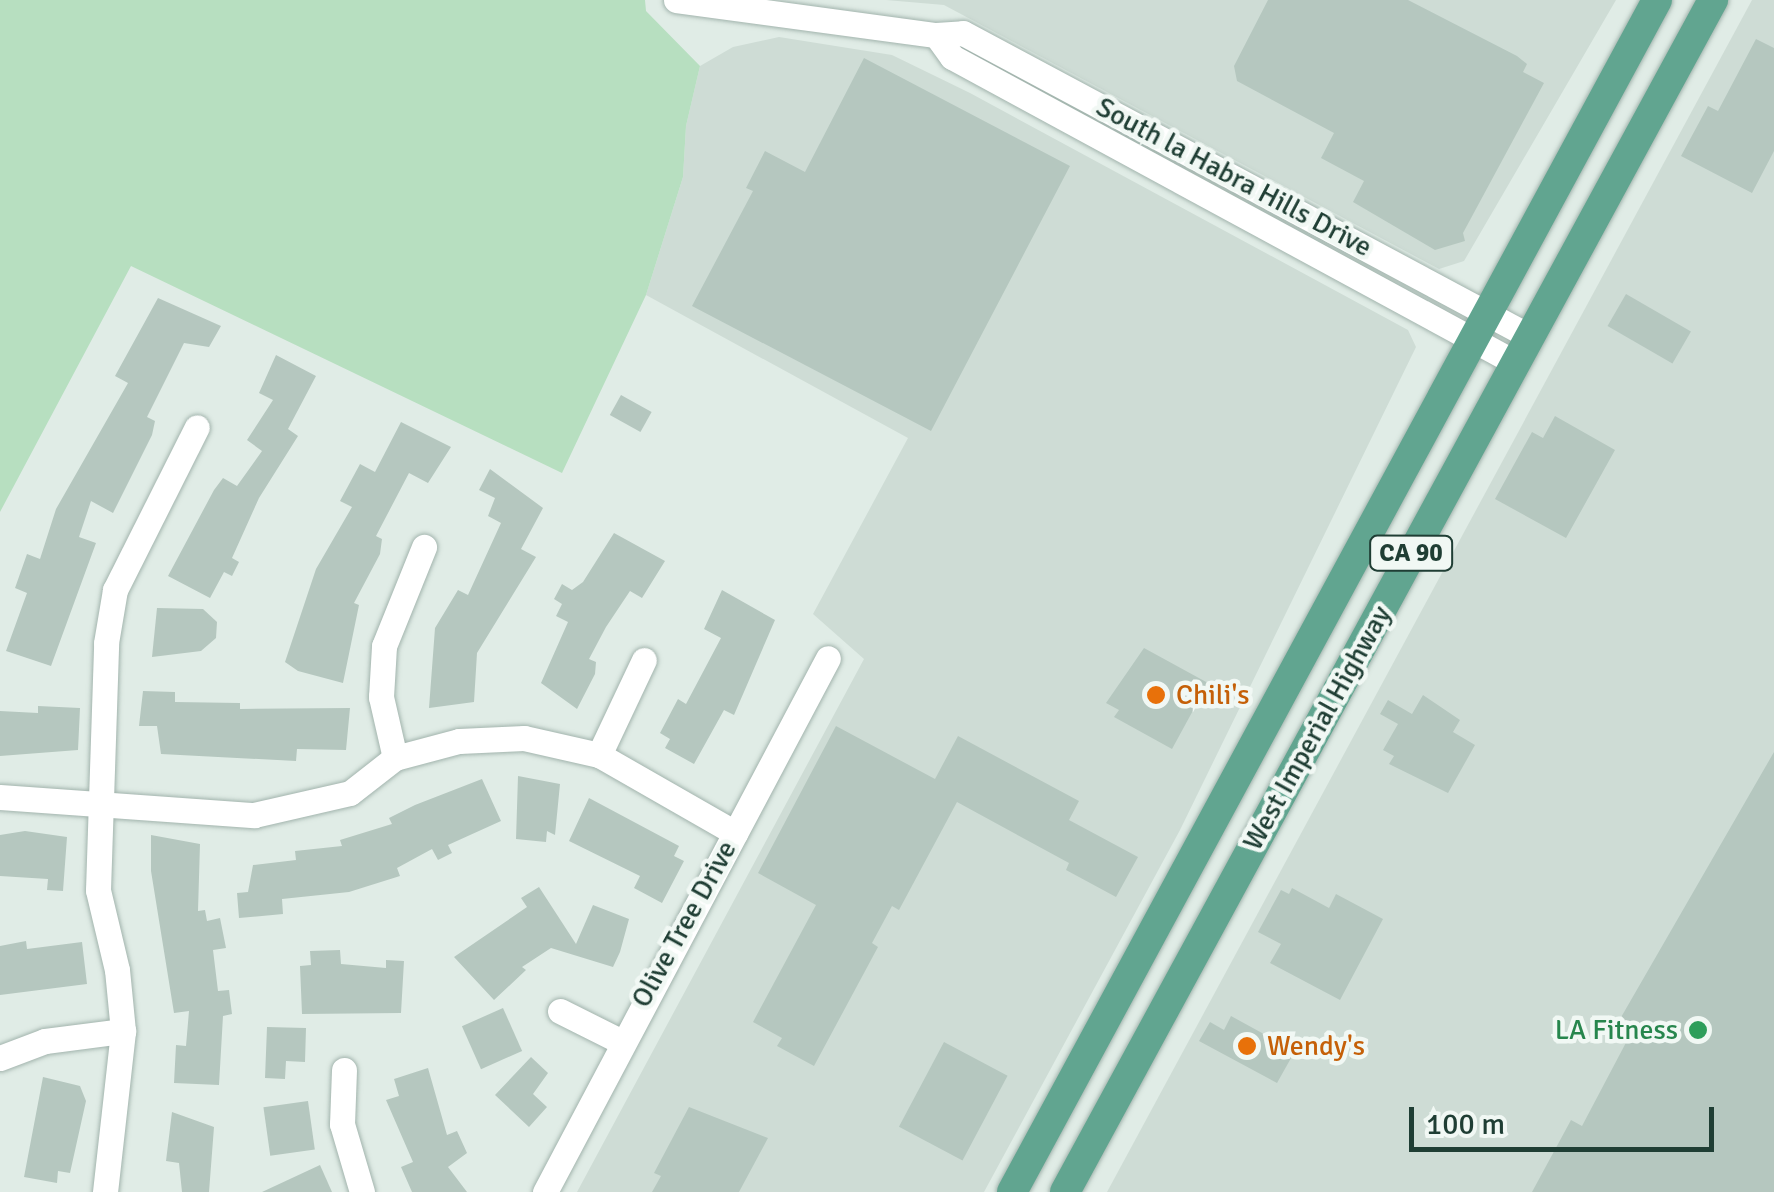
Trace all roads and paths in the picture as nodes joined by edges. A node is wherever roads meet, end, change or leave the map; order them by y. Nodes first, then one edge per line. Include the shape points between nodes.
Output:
1 (676, 0) edge
2 (1657, 0) edge
3 (1712, 0) edge
4 (1481, 326) junction
5 (1521, 349) junction
6 (197, 427) dead end
7 (424, 547) dead end
8 (828, 658) dead end
9 (644, 660) dead end
10 (598, 755) junction
11 (395, 758) junction
12 (0, 797) edge
13 (102, 801) junction
14 (1214, 812) junction
15 (735, 833) junction
16 (1181, 976) junction
17 (560, 1011) dead end
18 (123, 1030) junction
19 (620, 1041) junction
20 (0, 1058) edge
21 (344, 1070) dead end
22 (105, 1192) edge
23 (362, 1192) edge
24 (545, 1192) edge
25 (1012, 1192) edge
26 (1064, 1192) edge

1 - 4 street, South la Habra Hills Drive via 936,36 962,33
2 - 4 main road, West Imperial Highway / CA 90
3 - 5 main road, West Imperial Highway / CA 90
4 - 5 street, South la Habra Hills Drive
4 - 14 main road, West Imperial Highway / CA 90
5 - 16 main road, West Imperial Highway / CA 90
6 - 13 street via 115,590 106,643
7 - 11 street via 384,646 381,697
8 - 15 street, Olive Tree Drive
9 - 10 street
10 - 11 street via 524,738 458,741
10 - 15 street
11 - 13 street via 350,793 303,809 254,816
12 - 13 street
13 - 18 street via 98,890
14 - 16 main road via 1226,823 1231,845 1173,953
14 - 25 main road, West Imperial Highway / CA 90
15 - 19 street, Olive Tree Drive
16 - 26 main road, West Imperial Highway / CA 90
17 - 19 street
18 - 20 street via 45,1040
18 - 22 street
19 - 24 street, Olive Tree Drive
21 - 23 street via 342,1124

